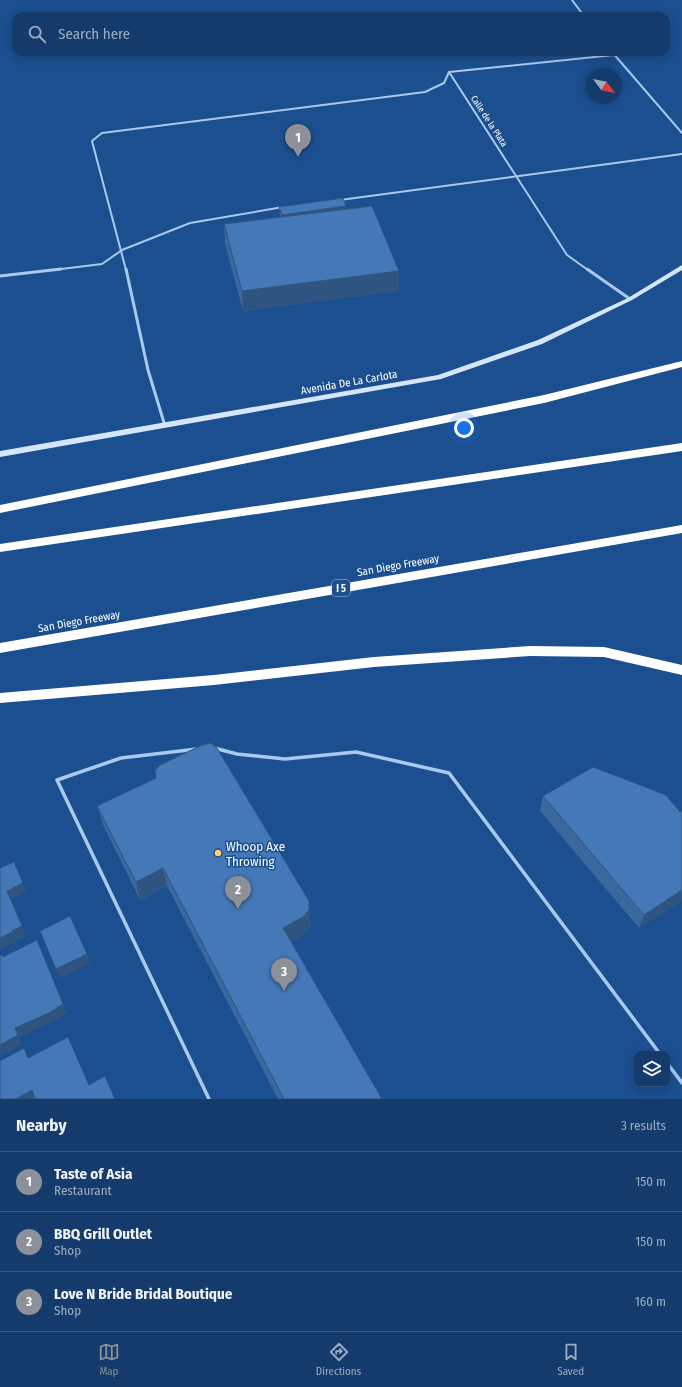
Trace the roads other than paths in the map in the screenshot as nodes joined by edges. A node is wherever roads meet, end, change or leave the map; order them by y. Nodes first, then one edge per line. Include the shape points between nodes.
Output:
1 (572, 0) edge
2 (581, 12) edge
3 (587, 56) edge
4 (616, 56) edge
5 (449, 72) junction
6 (682, 133) edge
7 (682, 154) edge
8 (516, 176) junction
9 (338, 200) edge
10 (289, 206) edge
11 (122, 250) junction
12 (682, 267) edge
13 (0, 276) edge
14 (630, 299) junction
15 (682, 364) edge
16 (165, 426) junction
17 (682, 447) edge
18 (0, 454) edge
19 (0, 509) edge
20 (682, 529) edge
21 (0, 548) edge
22 (0, 648) edge
23 (682, 670) edge
24 (0, 698) edge
25 (212, 747) edge
26 (205, 748) edge
27 (658, 1051) edge
28 (670, 1067) edge
29 (682, 1083) edge
30 (209, 1099) edge

1 - 2 lane
3 - 5 lane
4 - 6 lane
5 - 8 lane, Calle de la Plata
5 - 11 lane via 444,83 425,92 102,133 92,141
7 - 8 lane
8 - 9 lane
8 - 14 lane, Calle de la Plata via 567,255
10 - 11 lane via 190,223
11 - 13 lane via 102,264
11 - 16 lane via 148,370
12 - 14 main road, Avenida De La Carlota
14 - 16 main road, Avenida De La Carlota via 540,342 439,377
15 - 19 highway via 544,399
16 - 18 main road, Avenida De La Carlota
17 - 21 highway
20 - 22 highway, San Diego Freeway / I 5
23 - 24 highway via 604,652 530,651 374,662 214,680
25 - 27 lane via 237,754 285,759 356,752 449,773
26 - 30 lane via 121,758 57,780
28 - 29 lane

